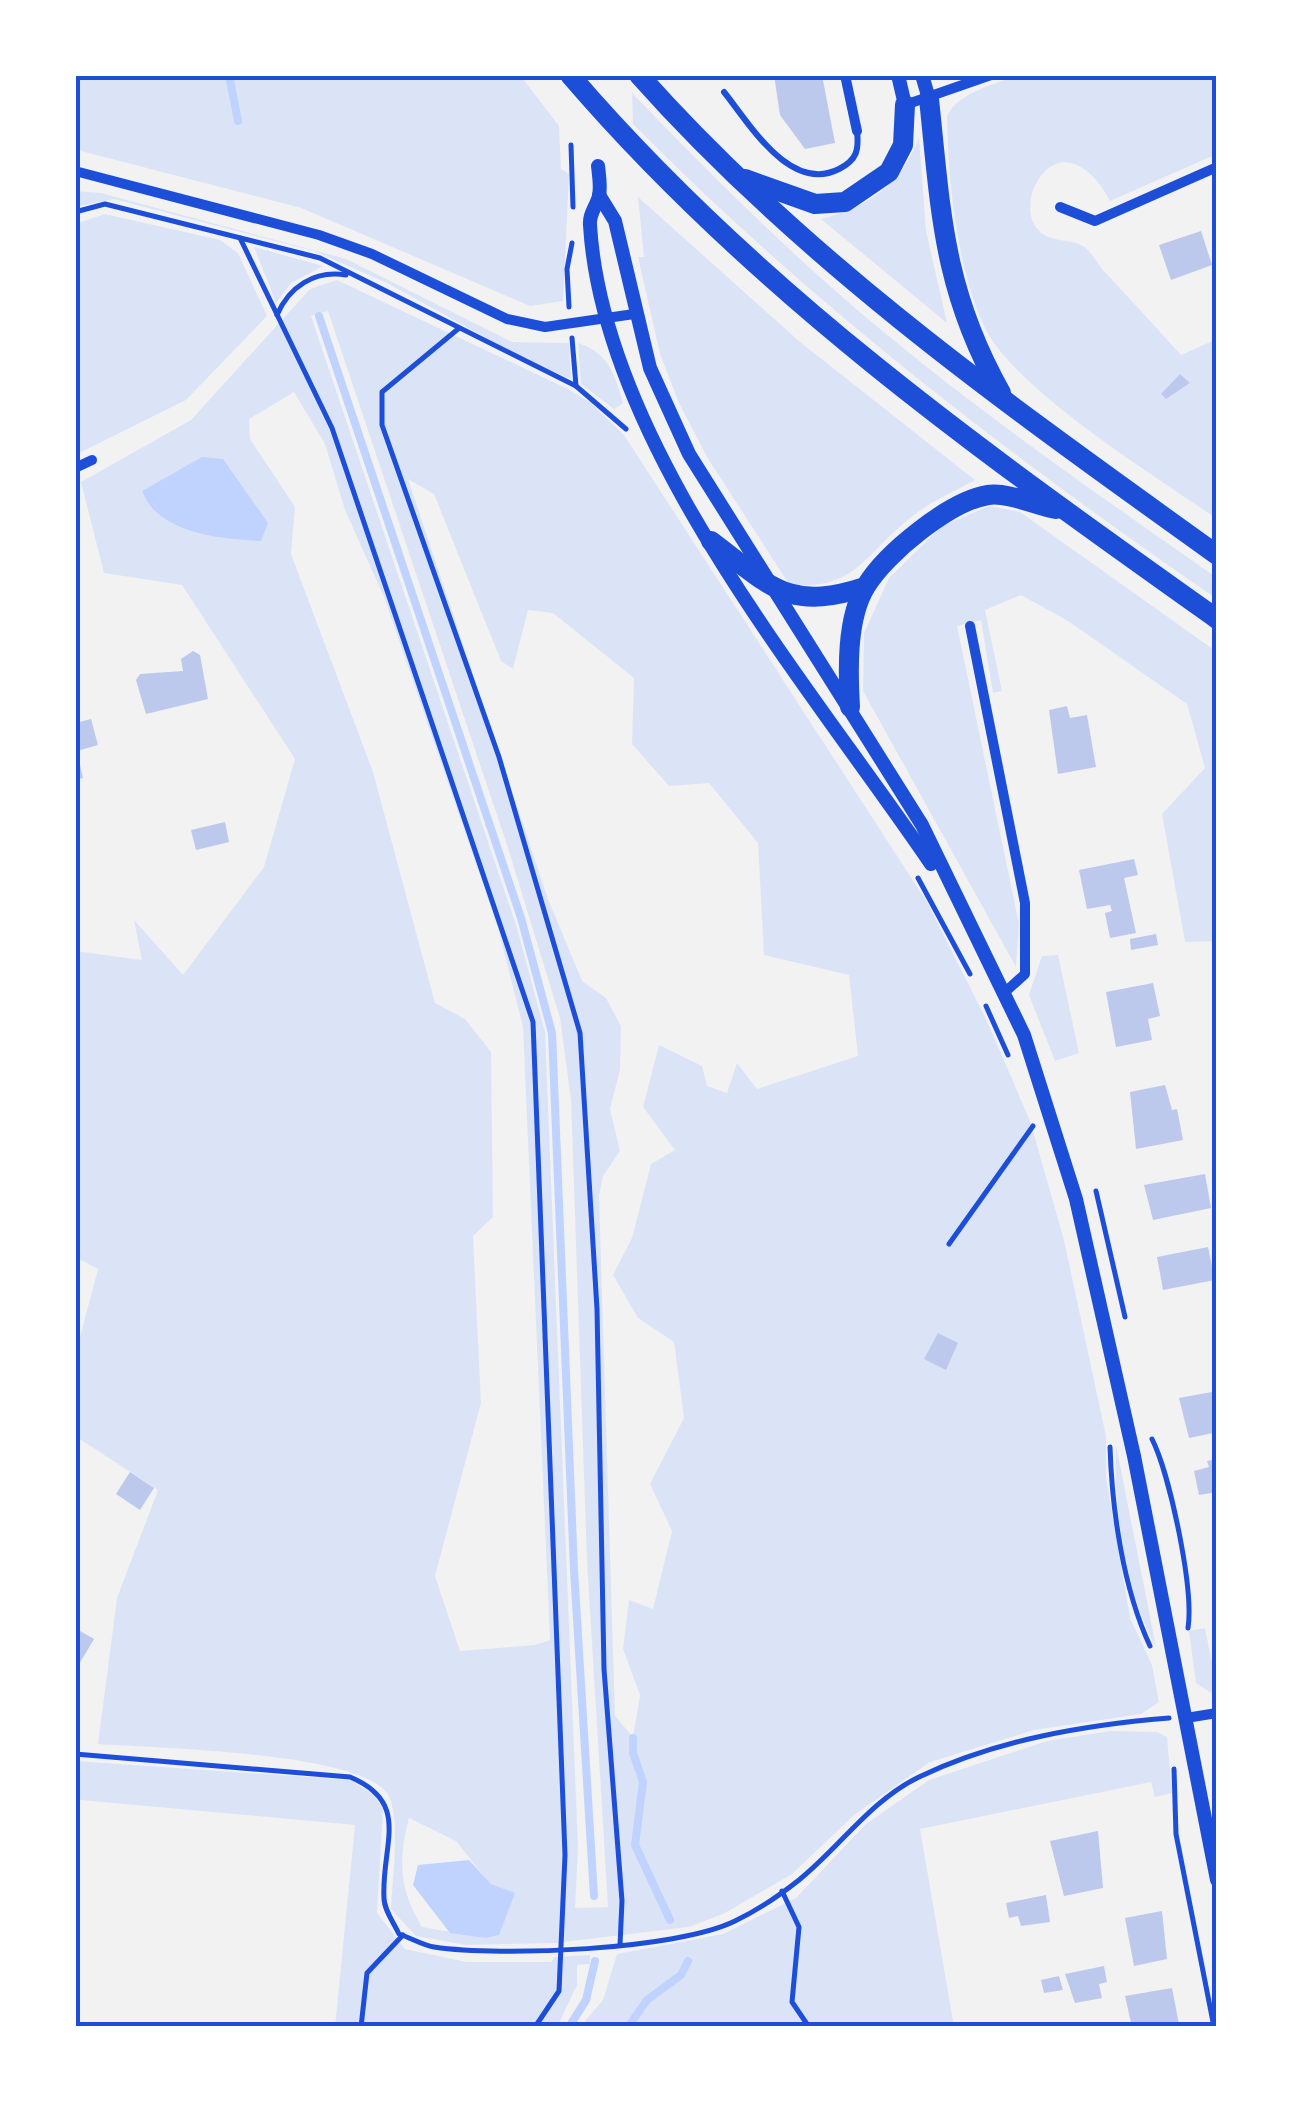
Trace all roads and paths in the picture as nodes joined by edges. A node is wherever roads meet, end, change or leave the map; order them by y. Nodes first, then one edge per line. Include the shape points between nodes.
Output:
1 (570, 75) edge
2 (639, 75) edge
3 (845, 75) edge
4 (898, 75) edge
5 (922, 75) edge
6 (990, 75) edge
7 (724, 92) dead end
8 (930, 99) junction
9 (905, 105) junction
10 (858, 131) joint
11 (598, 166) dead end
12 (1217, 167) edge
13 (75, 171) edge
14 (740, 177) junction
15 (599, 195) junction
16 (1060, 207) dead end
17 (75, 212) edge
18 (240, 238) junction
19 (354, 277) junction
20 (634, 314) junction
21 (278, 316) junction
22 (605, 319) junction
23 (458, 329) junction
24 (572, 343) dead end
25 (576, 386) junction
26 (1006, 404) junction
27 (632, 436) dead end
28 (92, 460) dead end
29 (75, 468) edge
30 (1064, 511) junction
31 (711, 541) junction
32 (1217, 556) edge
33 (770, 585) junction
34 (865, 587) junction
35 (1217, 619) edge
36 (970, 626) dead end
37 (850, 707) junction
38 (911, 866) dead end
39 (951, 892) junction
40 (972, 977) dead end
41 (980, 992) dead end
42 (1004, 993) junction
43 (1012, 1065) dead end
44 (1048, 1103) junction
45 (1033, 1121) junction
46 (1039, 1139) dead end
47 (948, 1244) dead end
48 (1110, 1439) dead end
49 (1153, 1652) dead end
50 (1163, 1707) dead end
51 (1217, 1713) edge
52 (1166, 1718) junction
53 (1186, 1718) junction
54 (1168, 1732) dead end
55 (75, 1754) edge
56 (1174, 1761) dead end
57 (1217, 1880) edge
58 (782, 1891) junction
59 (403, 1935) junction
60 (620, 1944) junction
61 (560, 1949) junction
62 (361, 2027) edge
63 (536, 2027) edge
64 (809, 2027) edge
65 (1214, 2027) edge

1 - 30 highway via 671,185 825,329
2 - 14 highway
3 - 10 street
4 - 9 street
5 - 8 street
6 - 8 street
7 - 10 lane via 790,166 834,172 853,160
8 - 9 street
8 - 26 highway via 940,226 956,299
9 - 14 highway via 902,145 889,172 844,202 815,204
11 - 15 street
12 - 16 street via 1095,221
13 - 22 street via 319,235 507,319 544,328
14 - 26 highway via 816,250
15 - 20 street via 614,221
15 - 22 street via 589,220
17 - 18 path via 106,204
18 - 19 path via 320,258
18 - 21 path
19 - 21 path via 300,283
19 - 23 path
20 - 22 street
20 - 33 street via 688,454
21 - 61 path via 332,428 533,1022 566,1856
22 - 31 street via 641,417
23 - 25 path
23 - 60 path via 382,392 382,425 499,758 580,1033
24 - 25 path
25 - 27 path
26 - 32 highway
28 - 29 street
30 - 34 highway via 991,494 965,502 898,550
30 - 35 highway
31 - 33 highway
31 - 39 street
33 - 34 highway via 795,598 829,598
33 - 37 street
34 - 37 highway via 853,628
36 - 42 street via 1025,904 1024,974
37 - 39 street via 922,825
38 - 40 path
39 - 42 street
41 - 43 path
42 - 44 street
44 - 45 path
44 - 53 street via 1080,1218
45 - 46 path
45 - 47 path
48 - 49 path via 1136,1618
50 - 52 path
51 - 53 street
52 - 53 path
52 - 54 path
52 - 58 path via 1065,1730 916,1778
53 - 57 street
55 - 59 path via 350,1777 374,1787 390,1812 383,1902
56 - 65 path via 1176,1834
58 - 60 path via 732,1922
58 - 64 path via 798,1927 792,2002
59 - 61 path via 473,1951
59 - 62 path via 367,1973
60 - 61 path
61 - 63 path via 559,1991

